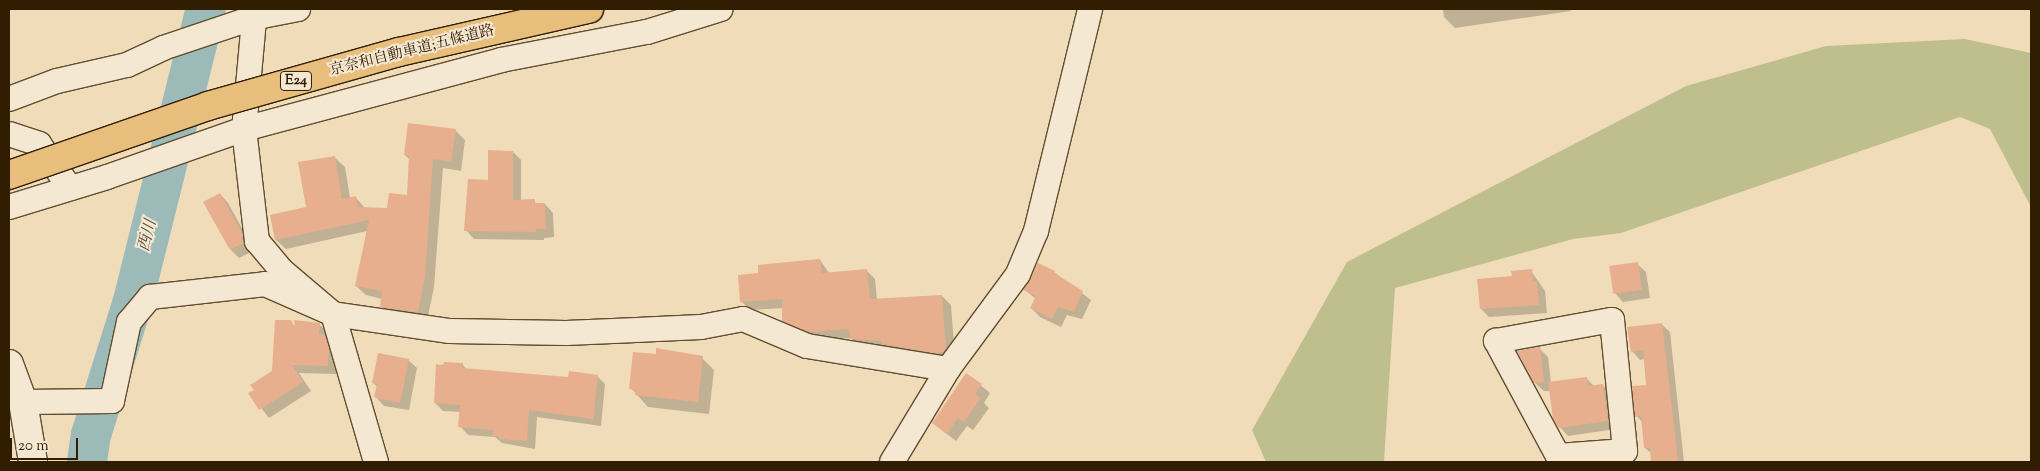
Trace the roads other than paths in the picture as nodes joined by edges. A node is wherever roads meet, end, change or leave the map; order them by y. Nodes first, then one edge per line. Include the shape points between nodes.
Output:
1 (298, 9) edge
2 (589, 9) edge
3 (721, 9) edge
4 (1090, 9) edge
5 (254, 14) edge
6 (9, 99) edge
7 (244, 129) junction
8 (9, 134) edge
9 (9, 175) edge
10 (70, 188) junction
11 (9, 207) edge
12 (333, 314) junction
13 (9, 364) edge
14 (948, 369) junction
15 (23, 402) junction
16 (1626, 457) edge
17 (33, 462) edge
18 (376, 462) edge
19 (892, 462) edge

1 - 5 street
2 - 9 highway, 京奈和自動車道;五條道路 / E24, bridge via 399,52 208,106
3 - 7 street via 647,32 501,60
4 - 14 street via 1036,231 1018,274
5 - 6 street via 127,65 56,81
5 - 7 street
7 - 10 street
7 - 12 street via 257,241 281,270
8 - 10 street via 39,144
10 - 11 street
12 - 14 street via 450,331 566,333 701,327 743,319 807,346
12 - 15 street via 265,284 150,297 129,322 112,401
12 - 18 street
13 - 15 street
14 - 19 street
15 - 17 street
16 - 16 street via 1558,456 1496,341 1612,320

